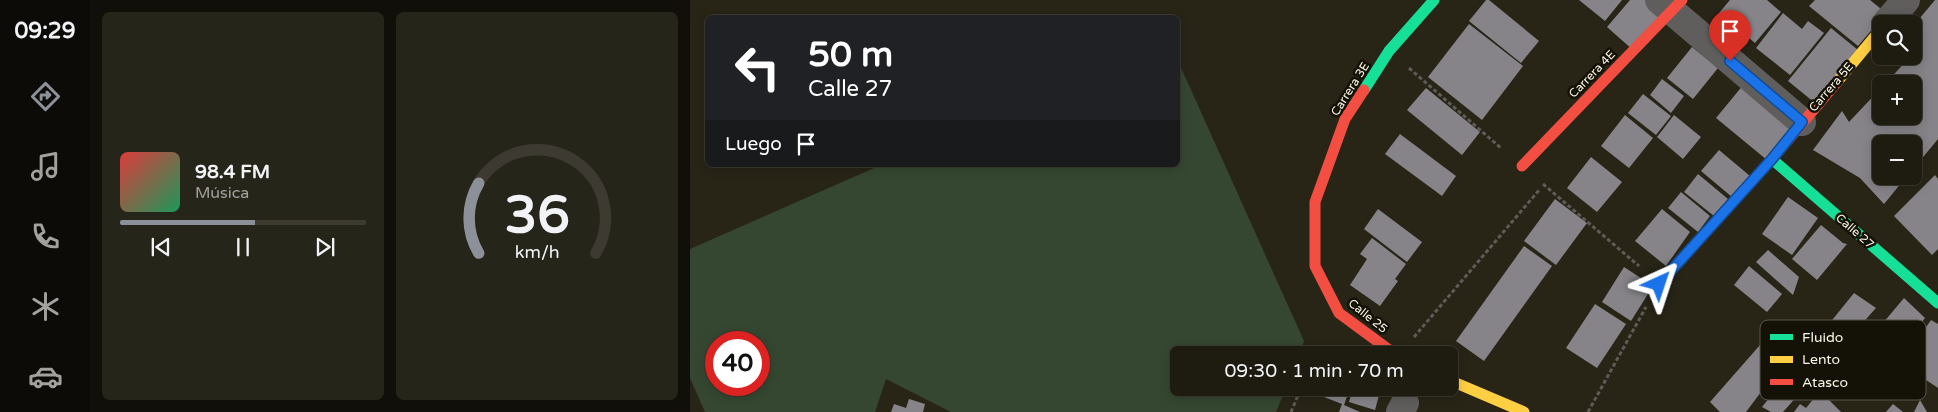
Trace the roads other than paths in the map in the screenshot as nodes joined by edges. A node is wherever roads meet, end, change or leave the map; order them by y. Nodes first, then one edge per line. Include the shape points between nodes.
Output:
1 (1434, 0) edge
2 (1906, 0) edge
3 (1671, 4) edge
4 (1893, 15) edge
5 (1872, 40) edge
6 (1802, 122) junction
7 (1772, 159) junction
8 (1522, 166) dead end
9 (1315, 266) joint
10 (1659, 284) road end
11 (1938, 303) edge
12 (1384, 346) edge
13 (1458, 384) edge
14 (1524, 412) edge

1 - 9 street, Carrera 3E via 1389,51 1345,119 1315,202
2 - 4 street
3 - 6 street
3 - 8 street, Carrera 4E
5 - 6 street, Carrera 5E
6 - 7 street, Carrera 5E
7 - 10 street, Carrera 5E
7 - 11 street, Calle 27
9 - 12 street, Calle 25 via 1340,313
13 - 14 street

